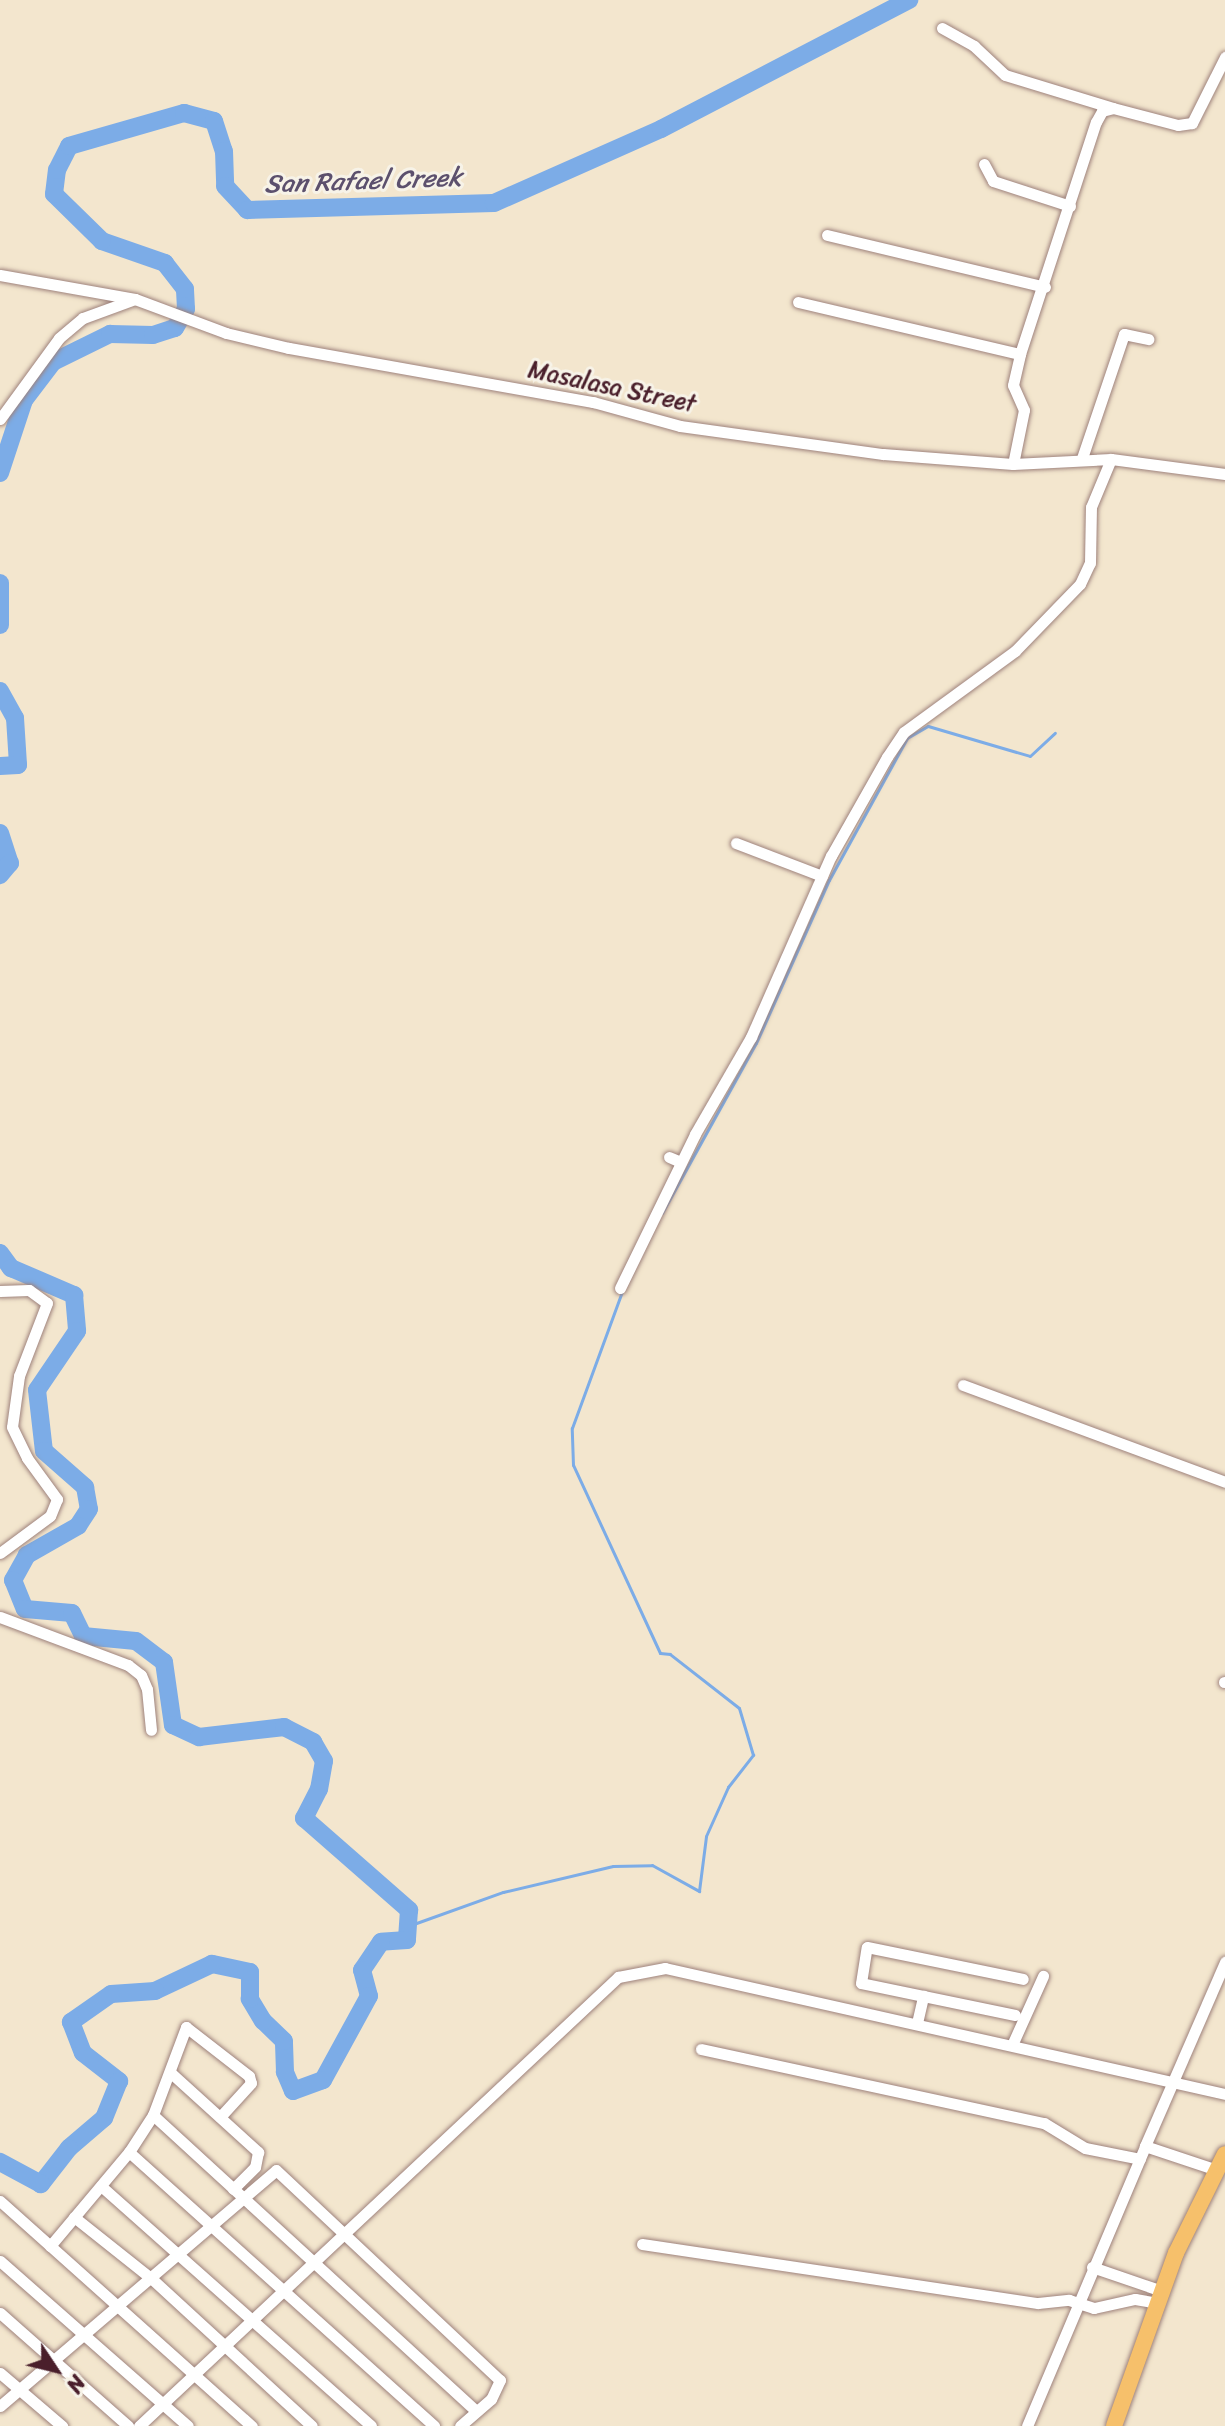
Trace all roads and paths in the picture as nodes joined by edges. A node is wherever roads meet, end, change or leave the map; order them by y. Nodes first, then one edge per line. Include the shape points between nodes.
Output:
1 (942, 28) dead end
2 (1225, 57) edge
3 (1113, 108) junction
4 (984, 164) dead end
5 (1070, 206) junction
6 (827, 235) dead end
7 (0, 275) edge
8 (1045, 287) junction
9 (135, 299) junction
10 (798, 302) dead end
11 (1148, 339) dead end
12 (1020, 354) junction
13 (0, 419) edge
14 (1082, 458) junction
15 (1111, 459) junction
16 (1013, 464) junction
17 (1225, 474) edge
18 (736, 843) dead end
19 (822, 876) junction
20 (669, 1157) dead end
21 (681, 1162) junction
22 (620, 1288) dead end
23 (0, 1291) edge
24 (963, 1385) dead end
25 (1225, 1482) edge
26 (0, 1553) edge
27 (0, 1617) edge
28 (151, 1730) dead end
29 (1225, 1962) edge
30 (1043, 1976) dead end
31 (1023, 1979) dead end
32 (923, 1996) junction
33 (1015, 2015) dead end
34 (917, 2023) junction
35 (1012, 2045) junction
36 (701, 2049) dead end
37 (171, 2073) junction
38 (1174, 2081) junction
39 (1225, 2094) edge
40 (153, 2115) junction
41 (220, 2117) junction
42 (1145, 2146) junction
43 (129, 2152) junction
44 (1225, 2154) edge
45 (1140, 2159) junction
46 (1217, 2170) junction
47 (101, 2186) junction
48 (233, 2189) junction
49 (245, 2199) junction
50 (0, 2201) edge
51 (74, 2217) junction
52 (213, 2227) junction
53 (344, 2232) junction
54 (642, 2244) dead end
55 (50, 2246) junction
56 (180, 2255) junction
57 (0, 2261) edge
58 (313, 2262) junction
59 (1092, 2267) junction
60 (152, 2279) junction
61 (283, 2290) junction
62 (1160, 2297) junction
63 (1076, 2302) junction
64 (119, 2308) junction
65 (0, 2313) edge
66 (252, 2319) junction
67 (85, 2336) junction
68 (224, 2345) junction
69 (55, 2361) junction
70 (0, 2373) edge
71 (194, 2374) junction
72 (20, 2390) junction
73 (162, 2404) junction
74 (0, 2406) edge
75 (476, 2411) junction
76 (62, 2426) edge
77 (128, 2426) edge
78 (139, 2426) edge
79 (188, 2426) edge
80 (252, 2426) edge
81 (312, 2426) edge
82 (371, 2426) edge
83 (434, 2426) edge
84 (460, 2426) edge
85 (1027, 2426) edge
86 (1114, 2426) edge

1 - 3 street via 974,46 1005,75
2 - 3 street via 1192,123 1178,125
3 - 5 street via 1102,111 1096,122
4 - 5 street via 993,181
5 - 8 street
6 - 8 street
7 - 9 street, Masalasa Street
8 - 12 street
9 - 13 street via 83,318 59,338
9 - 16 street, Masalasa Street via 289,348 593,402 680,426 883,454
10 - 12 street
11 - 14 street via 1124,334
12 - 16 street via 1013,385 1024,410
14 - 15 street, Masalasa Street
14 - 16 street, Masalasa Street
15 - 17 street, Masalasa Street
15 - 19 street via 1091,507 1090,563 1080,584 1015,651 904,732
18 - 19 street
19 - 21 street via 751,1037
20 - 21 street
21 - 22 street
23 - 26 street via 29,1290 47,1303 19,1376 12,1427 57,1499 50,1516
24 - 25 street
27 - 28 street via 128,1665 147,1689
29 - 38 street
30 - 35 street
31 - 32 street via 867,1947 861,1983
32 - 33 street
32 - 34 street
34 - 35 street
34 - 53 street via 665,1968 618,1977
35 - 38 street
36 - 45 street via 1044,2123 1085,2148
37 - 40 street
37 - 41 street
37 - 41 street via 186,2027 249,2076 251,2083
38 - 39 street
38 - 42 street
40 - 43 street
40 - 48 street
41 - 48 street via 260,2159
42 - 45 street
42 - 46 street
43 - 47 street
43 - 52 street
44 - 46 highway
45 - 59 street
46 - 62 highway
47 - 51 street
47 - 56 street
48 - 49 street
49 - 52 street
49 - 53 street via 276,2170
49 - 58 street
50 - 55 street
51 - 55 street
51 - 60 street
52 - 56 street
52 - 61 street
53 - 58 street
53 - 75 street via 500,2380
54 - 63 street via 1038,2303
55 - 64 street
56 - 60 street
56 - 66 street
57 - 67 street
58 - 61 street
58 - 75 street
59 - 62 street
59 - 63 street
60 - 64 street
60 - 68 street
61 - 66 street
61 - 83 street
62 - 63 street via 1094,2308
62 - 86 highway
63 - 85 street
64 - 67 street
64 - 71 street
65 - 69 street
66 - 68 street
66 - 82 street
67 - 69 street
67 - 73 street
68 - 71 street
68 - 81 street
69 - 72 street
69 - 77 street
70 - 72 street
71 - 73 street
71 - 80 street
72 - 74 street
72 - 76 street
73 - 78 street
73 - 79 street
75 - 84 street

